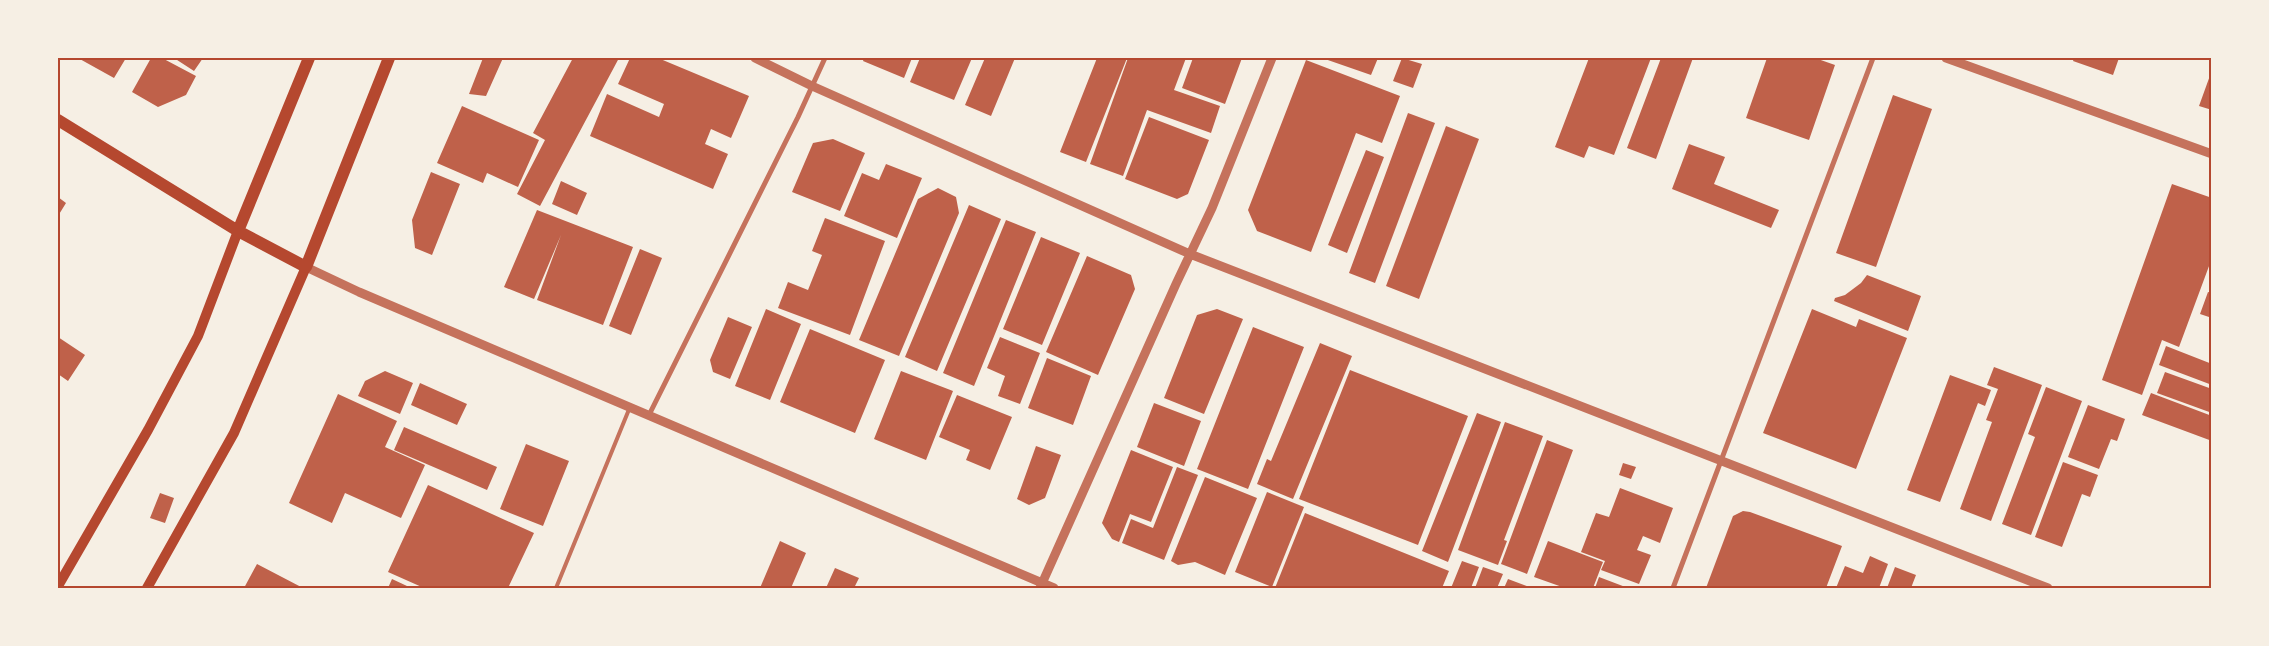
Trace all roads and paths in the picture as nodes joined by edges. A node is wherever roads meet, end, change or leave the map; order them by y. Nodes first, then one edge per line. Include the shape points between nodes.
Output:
1 (309, 58) edge
2 (389, 58) edge
3 (755, 58) edge
4 (825, 58) edge
5 (1272, 58) edge
6 (1873, 58) edge
7 (1946, 58) edge
8 (812, 86) junction
9 (58, 120) edge
10 (2212, 154) edge
11 (238, 231) junction
12 (1190, 254) junction
13 (306, 267) junction
14 (630, 407) junction
15 (649, 415) junction
16 (1721, 462) junction
17 (58, 586) edge
18 (1042, 586) edge
19 (147, 588) edge
20 (556, 588) edge
21 (1054, 588) edge
22 (1673, 588) edge
23 (2048, 588) edge

1 - 11 main road
2 - 13 main road
3 - 8 street
4 - 8 street
5 - 12 street via 1212,208
6 - 16 street
7 - 10 street
8 - 12 street
8 - 15 street
9 - 11 main road
11 - 13 main road
11 - 17 main road via 198,336
12 - 16 street
12 - 18 street
13 - 14 street
13 - 19 main road via 234,432
14 - 15 street
14 - 20 lane
15 - 18 street
16 - 22 street
16 - 23 street
18 - 21 street

